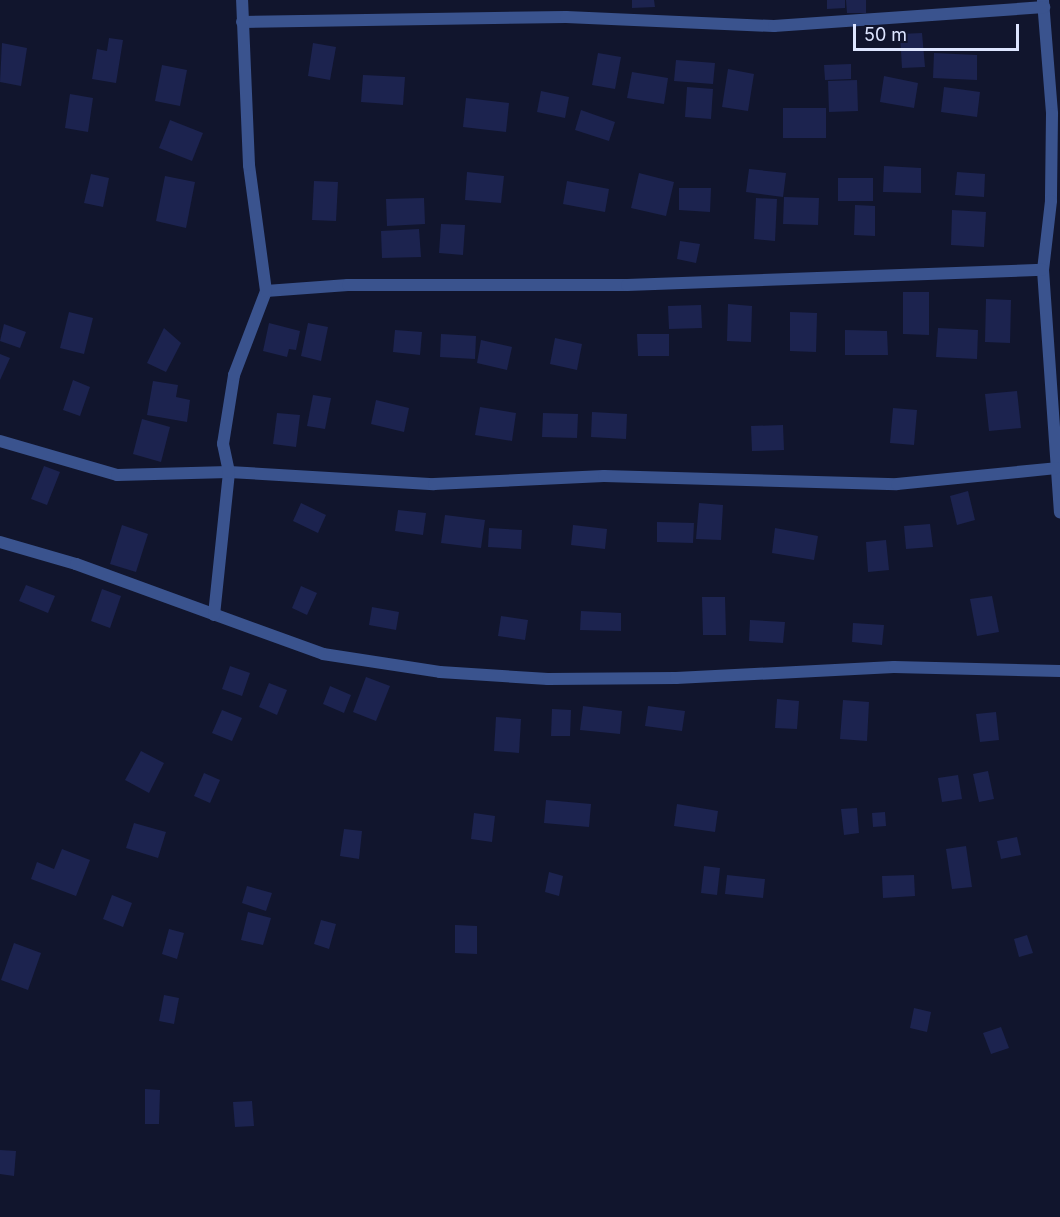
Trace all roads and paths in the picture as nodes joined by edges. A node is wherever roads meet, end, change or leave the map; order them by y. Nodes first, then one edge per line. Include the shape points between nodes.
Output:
1 (242, 0) edge
2 (1043, 4) edge
3 (242, 22) junction
4 (1043, 270) junction
5 (266, 291) junction
6 (0, 441) edge
7 (1056, 468) junction
8 (229, 472) junction
9 (1060, 512) edge
10 (0, 542) edge
11 (214, 615) junction
12 (1060, 671) edge

1 - 3 street
2 - 3 street via 774,26 566,17
2 - 4 street via 1052,114 1051,201
3 - 5 street via 249,165
4 - 5 street via 627,285 348,285
4 - 7 street
5 - 8 street via 234,375 223,444
6 - 8 street via 117,475
7 - 8 street via 897,484 604,476 434,484
7 - 9 street
8 - 11 street
10 - 11 street via 76,564
11 - 12 street via 323,654 440,672 676,678 894,667

